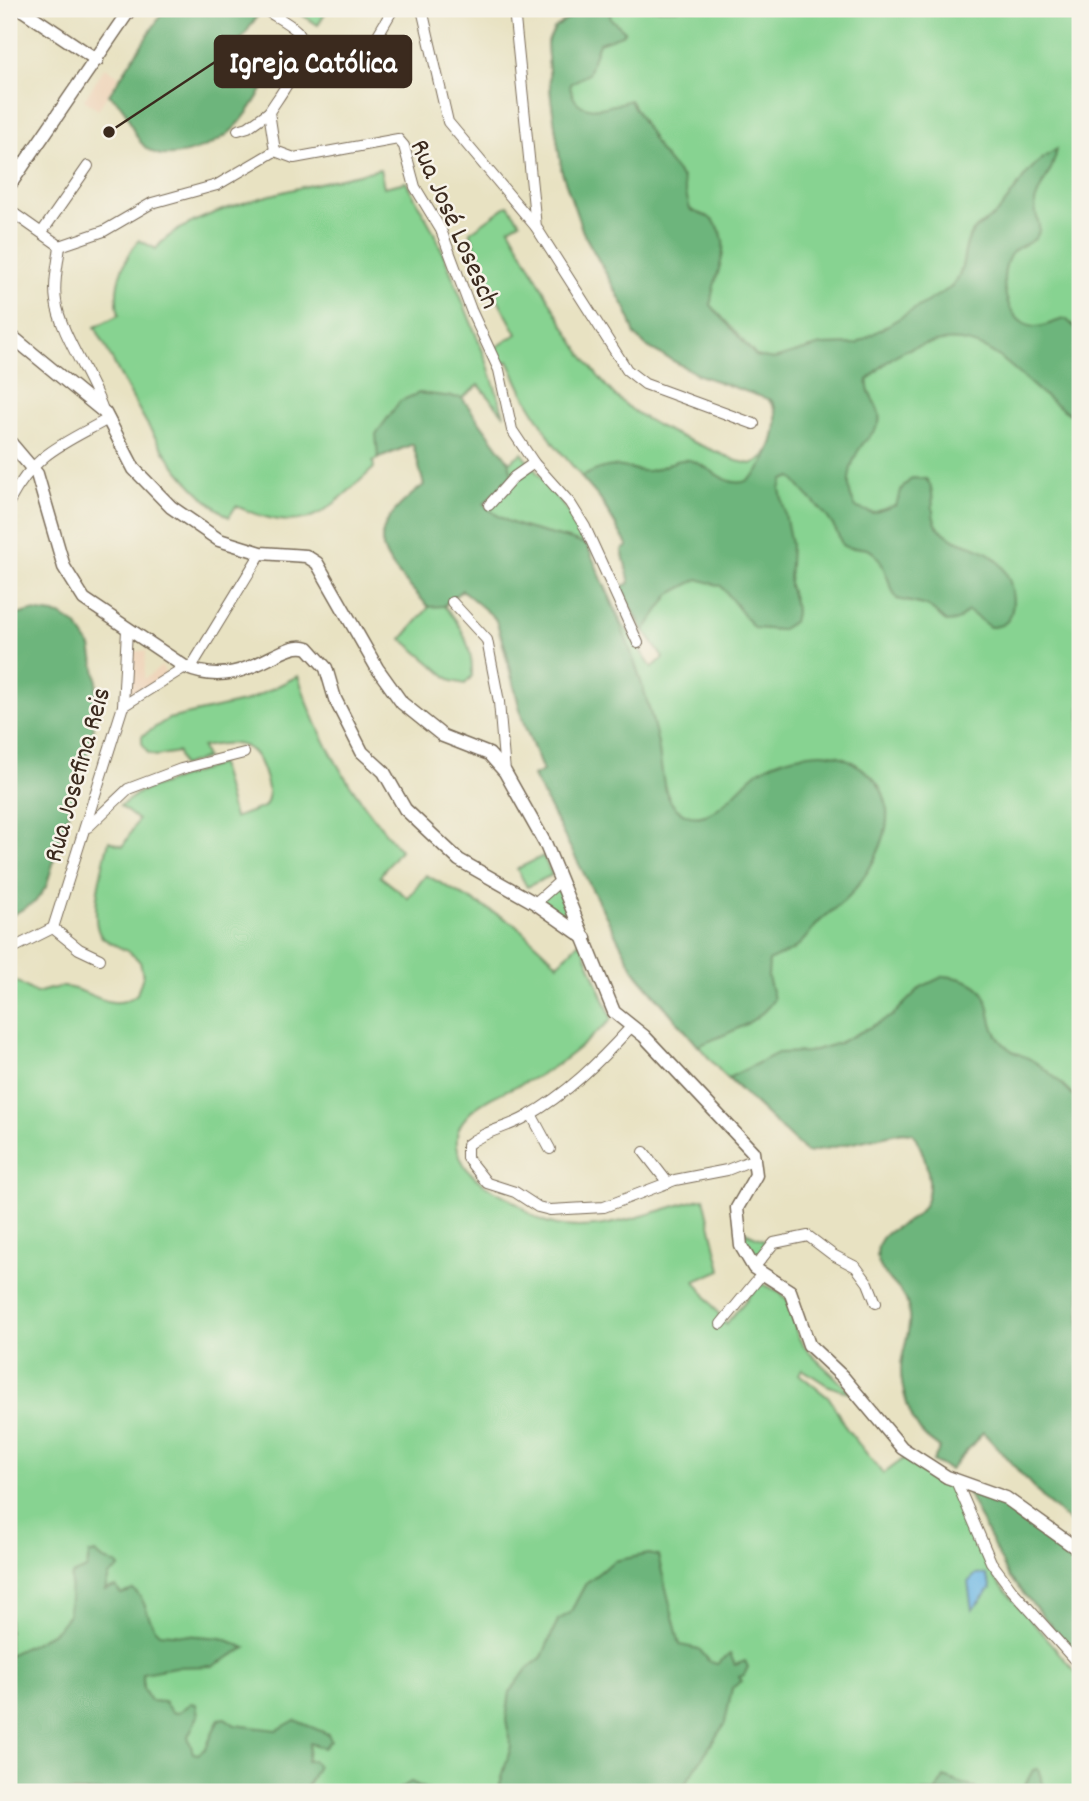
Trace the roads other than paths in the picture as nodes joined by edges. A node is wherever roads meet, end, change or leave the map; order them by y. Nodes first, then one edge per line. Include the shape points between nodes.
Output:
1 (12, 9) edge
2 (21, 9) edge
3 (130, 9) edge
4 (264, 9) edge
5 (393, 9) edge
6 (422, 9) edge
7 (514, 9) edge
8 (9, 14) edge
9 (97, 60) junction
10 (358, 69) dead end
11 (269, 112) junction
12 (238, 130) dead end
13 (275, 152) junction
14 (88, 166) dead end
15 (9, 186) edge
16 (9, 210) edge
17 (536, 227) junction
18 (42, 232) junction
19 (60, 246) junction
20 (9, 334) edge
21 (106, 416) junction
22 (754, 424) dead end
23 (9, 441) edge
24 (534, 463) junction
25 (31, 466) junction
26 (9, 502) edge
27 (489, 505) dead end
28 (261, 553) junction
29 (452, 602) dead end
30 (127, 630) junction
31 (638, 643) dead end
32 (188, 668) junction
33 (123, 706) junction
34 (244, 753) dead end
35 (505, 772) junction
36 (85, 830) junction
37 (560, 881) junction
38 (535, 902) junction
39 (53, 928) junction
40 (585, 938) junction
41 (9, 950) edge
42 (100, 959) dead end
43 (630, 1028) junction
44 (531, 1114) junction
45 (550, 1149) dead end
46 (643, 1152) dead end
47 (755, 1159) junction
48 (668, 1183) junction
49 (758, 1271) junction
50 (876, 1303) dead end
51 (721, 1324) dead end
52 (951, 1479) junction
53 (1080, 1551) edge
54 (1080, 1666) edge

1 - 8 street
2 - 9 street
3 - 9 street
4 - 11 street via 295,30 302,45 299,63
5 - 10 street
6 - 17 street via 448,122
7 - 17 street
9 - 15 street
11 - 12 street
11 - 13 street
13 - 19 street via 217,185 152,203 104,231
13 - 24 street, Rua José Losesch via 294,158 389,139 401,141 415,187 441,230 499,370 512,430
14 - 18 street
16 - 18 street
17 - 22 street via 634,377
18 - 19 street
19 - 21 street via 57,309
20 - 21 street
21 - 25 street
21 - 28 street via 134,469 172,508 219,540
23 - 25 street
24 - 27 street
24 - 31 street, Rua José Losesch via 585,527
25 - 26 street
25 - 30 street via 40,480 57,548 71,580 84,599
28 - 32 street
28 - 35 street via 306,556 317,563 402,703 443,736 489,754
29 - 35 street via 487,640 501,713
30 - 32 street
30 - 33 street, Rua Josefina Reis
32 - 33 street
32 - 38 street via 204,674 233,674 296,646 308,648 326,667 335,699 362,752 384,772 405,809 459,860
33 - 36 street, Rua Josefina Reis
34 - 36 street via 128,789
35 - 37 street via 546,845
36 - 39 street, Rua Josefina Reis
37 - 38 street
37 - 40 street
38 - 40 street
39 - 41 street
39 - 42 street
40 - 43 street via 612,1010
43 - 44 street via 596,1065
43 - 47 street via 748,1145
44 - 45 street
44 - 48 street via 466,1147 467,1158 487,1183 512,1190 544,1210 589,1211
46 - 48 street
47 - 48 street
47 - 49 street via 756,1175 739,1202 736,1219 741,1249
49 - 50 street via 774,1243 808,1236 856,1267
49 - 51 street
49 - 52 street via 790,1292 810,1345 899,1445
52 - 53 street via 1006,1497
52 - 54 street via 991,1562

